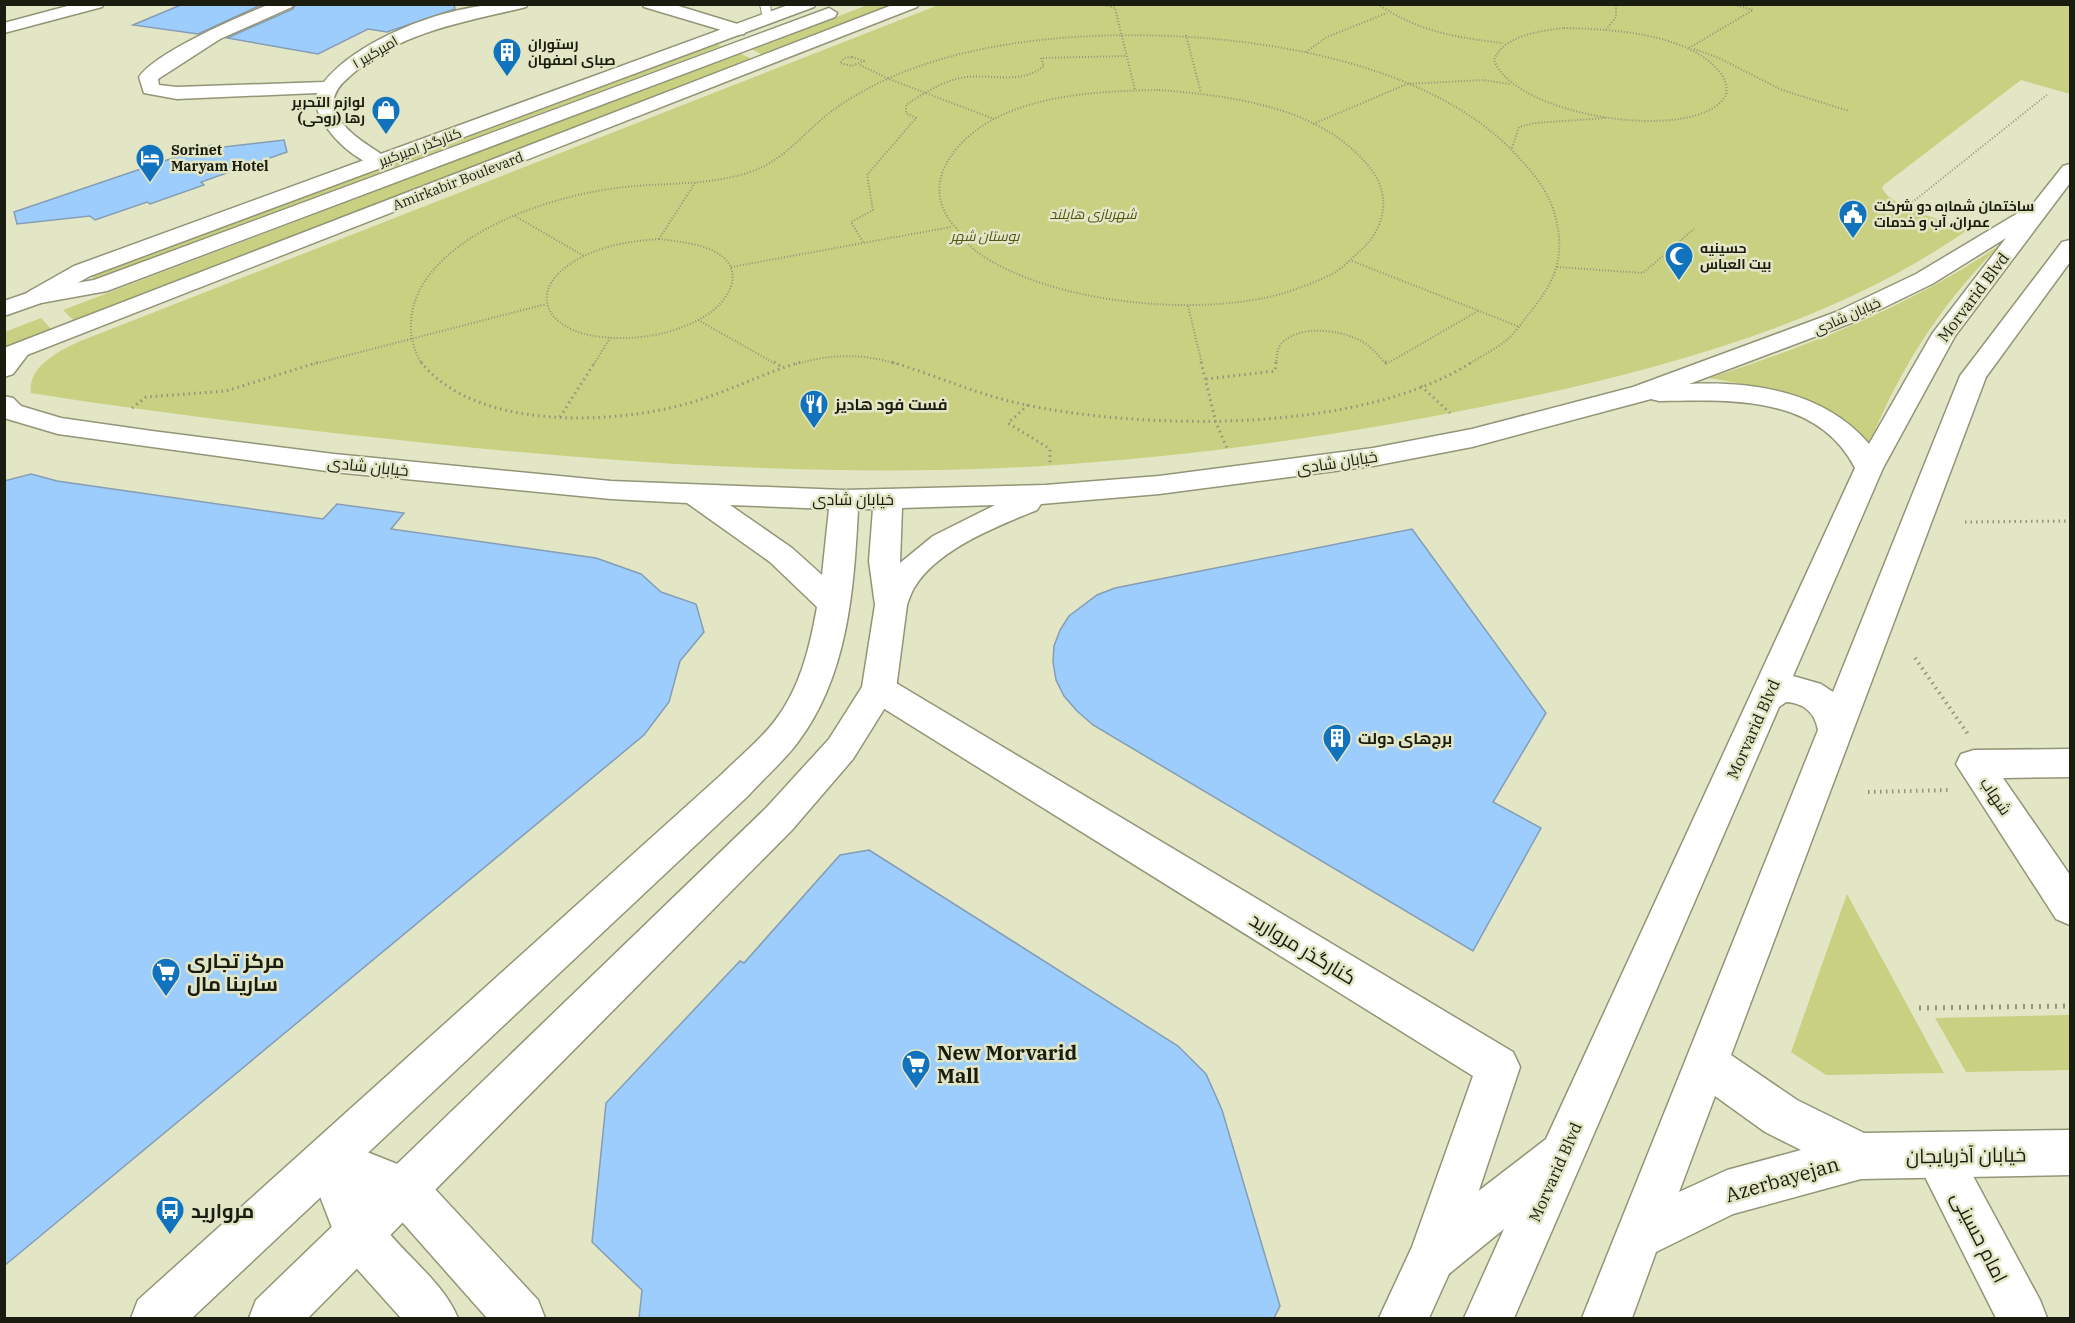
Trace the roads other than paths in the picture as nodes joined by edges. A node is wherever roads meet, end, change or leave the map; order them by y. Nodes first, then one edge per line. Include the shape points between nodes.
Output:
1 (59, 4) edge
2 (96, 4) edge
3 (286, 4) edge
4 (520, 4) edge
5 (650, 4) edge
6 (807, 4) edge
7 (911, 4) edge
8 (839, 9) dead end
9 (773, 17) edge
10 (4, 18) edge
11 (4, 28) edge
12 (738, 30) junction
13 (328, 87) junction
14 (380, 162) junction
15 (2070, 170) edge
16 (2038, 209) junction
17 (2070, 247) edge
18 (36, 297) junction
19 (4, 309) edge
20 (8, 360) edge
21 (1642, 393) junction
22 (4, 404) edge
23 (57, 426) junction
24 (4, 435) edge
25 (1869, 468) junction
26 (1053, 479) junction
27 (696, 495) junction
28 (888, 499) junction
29 (844, 500) junction
30 (841, 559) junction
31 (884, 561) junction
32 (834, 604) junction
33 (891, 605) junction
34 (879, 689) junction
35 (1767, 698) junction
36 (1835, 729) junction
37 (2070, 763) edge
38 (2070, 907) edge
39 (1706, 1064) junction
40 (1563, 1153) junction
41 (2070, 1153) edge
42 (1937, 1155) junction
43 (1861, 1156) junction
44 (329, 1160) junction
45 (404, 1189) junction
46 (358, 1234) junction
47 (1639, 1236) junction
48 (1433, 1256) junction
49 (156, 1318) edge
50 (274, 1318) edge
51 (433, 1318) edge
52 (520, 1318) edge
53 (1404, 1318) edge
54 (1490, 1318) edge
55 (1607, 1318) edge
56 (2022, 1318) edge

1 - 10 street
2 - 11 street
3 - 13 street via 234,23 181,53 148,77 152,89 177,93
4 - 13 street, امیرکبیر ۱ via 420,29 358,60
5 - 12 street
6 - 9 street, کنارگذر امیرکبیر
7 - 20 street, Amirkabir Boulevard
8 - 9 street, Amirkabir Boulevard
9 - 12 street, کنارگذر امیرکبیر
9 - 18 street, Amirkabir Boulevard via 99,286
12 - 14 street, کنارگذر امیرکبیر
13 - 14 street via 325,111 334,124
14 - 18 street, کنارگذر امیرکبیر via 82,271
15 - 16 street, Morvarid Blvd
16 - 21 street, خیابان شادی via 1924,279 1845,317
16 - 25 street, Morvarid Blvd via 1944,334
17 - 36 street via 1973,376
18 - 19 street, Amirkabir Boulevard
21 - 25 street, خیابان شادی via 1736,392 1788,403 1839,429 1855,443
21 - 26 street, خیابان شادی via 1472,438 1373,456 1235,476
22 - 23 street, خیابان شادی via 12,412
23 - 24 street, خیابان شادی
23 - 27 street, خیابان شادی via 357,465
25 - 35 street, Morvarid Blvd
26 - 28 street, خیابان شادی
26 - 33 street via 1040,497 983,521 925,559 904,580
27 - 29 street, خیابان شادی
27 - 32 street via 781,555
28 - 29 street, خیابان شادی
28 - 31 street
29 - 30 street
30 - 31 street via 859,553
30 - 32 street
31 - 33 street
32 - 44 street via 817,678 787,731 735,785
33 - 34 street
34 - 45 street via 841,749 778,819
34 - 48 street, کنارگذر مروارید via 1498,1067
35 - 36 street via 1772,691 1783,688 1809,693 1830,710 1836,720
35 - 40 street, Morvarid Blvd
36 - 39 street
37 - 38 street, شهاب via 1974,764
39 - 43 street via 1781,1116
39 - 47 street
40 - 48 street
40 - 54 street, Morvarid Blvd
41 - 42 street, خیابان آذربایجان
42 - 43 street, خیابان آذربایجان
42 - 56 street, امام حسینی
43 - 47 street, Azerbayejan via 1727,1193
44 - 45 street
44 - 46 street
44 - 49 street
45 - 46 street
45 - 52 street
46 - 50 street
46 - 51 street
47 - 55 street
48 - 53 street, کنارگذر مروارید

